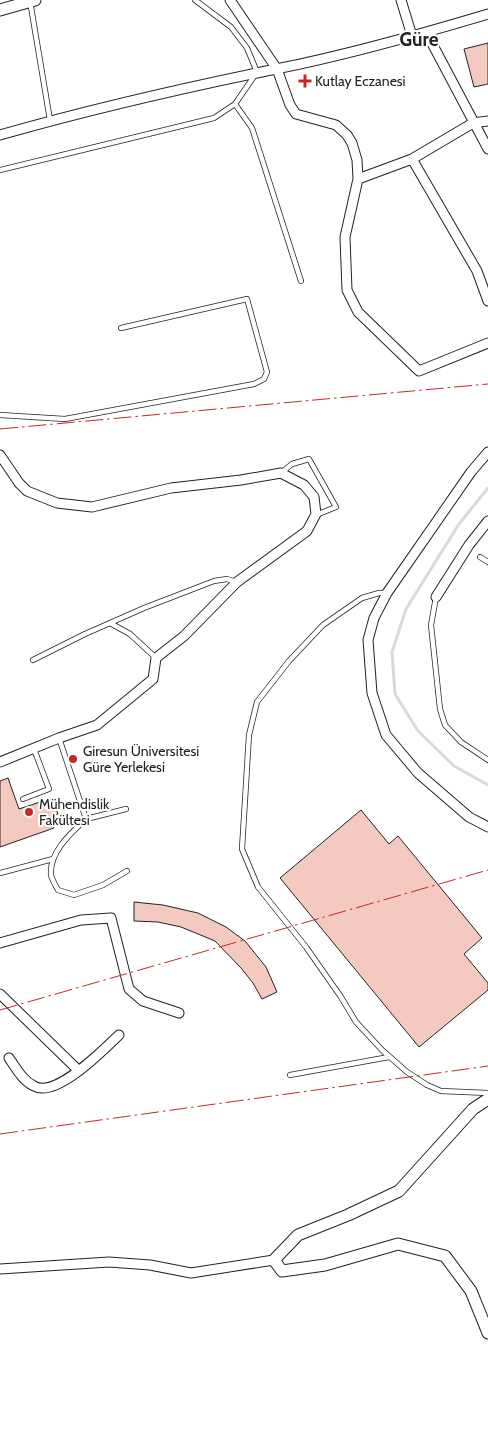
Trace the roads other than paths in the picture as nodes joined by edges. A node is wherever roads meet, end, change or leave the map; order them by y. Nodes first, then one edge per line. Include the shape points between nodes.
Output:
1 (195, 0) edge
2 (230, 0) edge
3 (401, 0) edge
4 (33, 1) edge
5 (0, 10) edge
6 (488, 14) edge
7 (426, 32) junction
8 (412, 36) junction
9 (276, 69) junction
10 (257, 72) junction
11 (235, 104) junction
12 (50, 120) junction
13 (488, 121) edge
14 (473, 123) junction
15 (0, 135) edge
16 (488, 149) edge
17 (412, 159) junction
18 (0, 170) edge
19 (358, 179) junction
20 (300, 281) dead end
21 (488, 301) edge
22 (121, 328) dead end
23 (488, 343) edge
24 (0, 415) edge
25 (488, 452) edge
26 (0, 455) edge
27 (281, 473) junction
28 (315, 516) junction
29 (488, 521) edge
30 (480, 557) dead end
31 (488, 562) edge
32 (237, 582) junction
33 (387, 593) junction
34 (436, 597) joint
35 (110, 623) junction
36 (156, 658) junction
37 (33, 660) dead end
38 (59, 738) junction
39 (34, 749) junction
40 (488, 760) edge
41 (0, 762) edge
42 (23, 799) dead end
43 (126, 809) dead end
44 (86, 819) junction
45 (488, 826) edge
46 (53, 859) junction
47 (127, 871) dead end
48 (0, 873) edge
49 (0, 943) edge
50 (0, 994) edge
51 (179, 1013) dead end
52 (119, 1035) dead end
53 (389, 1057) junction
54 (8, 1058) dead end
55 (78, 1070) junction
56 (290, 1075) dead end
57 (488, 1093) edge
58 (488, 1099) edge
59 (274, 1260) junction
60 (0, 1269) edge
61 (488, 1333) edge

1 - 10 lane via 231,27 247,48
2 - 9 street
3 - 8 street
4 - 5 street
4 - 12 lane
6 - 7 street
7 - 8 street
7 - 14 street
8 - 9 street
9 - 10 street
9 - 19 street via 296,114 336,125 348,135 358,160
10 - 11 lane
10 - 12 street
11 - 18 lane via 214,118
11 - 20 lane via 252,128
12 - 15 street
13 - 14 street
14 - 16 street
14 - 17 street
17 - 19 street
17 - 21 street via 477,271
19 - 23 street via 345,237 347,290 358,312 419,371
22 - 24 lane via 247,299 268,372 264,379 254,384 65,419
25 - 33 street
26 - 27 street via 27,492 57,503 92,507 171,488
27 - 28 street via 304,486 314,497
27 - 28 lane via 292,464 309,459 336,507
28 - 32 street via 306,531
29 - 34 street
30 - 31 lane
32 - 35 lane via 228,579 214,581
32 - 36 street via 184,636
33 - 45 street via 374,618 368,640 372,693 386,735 418,773 469,817
33 - 53 lane via 362,598 323,624 257,702 248,735 242,849 258,887 306,947 356,1022
34 - 40 lane via 431,624 440,709 445,725 461,742
35 - 36 lane via 130,634
35 - 37 lane
36 - 38 street via 152,680 97,725
38 - 39 street
38 - 44 lane
39 - 41 street
39 - 42 lane via 49,789
43 - 44 lane
44 - 46 lane via 66,839
46 - 47 lane via 51,876 58,890 74,895 103,885
46 - 48 lane
49 - 51 street via 81,920 111,918 129,989 143,1001
50 - 55 street
52 - 55 street
53 - 56 lane
53 - 57 lane via 406,1072 441,1091
54 - 55 street via 35,1088 49,1088
58 - 59 street via 473,1108 399,1191 298,1235
59 - 60 street via 192,1273 109,1262
59 - 61 street via 282,1271 325,1265 398,1244 445,1256 471,1291

